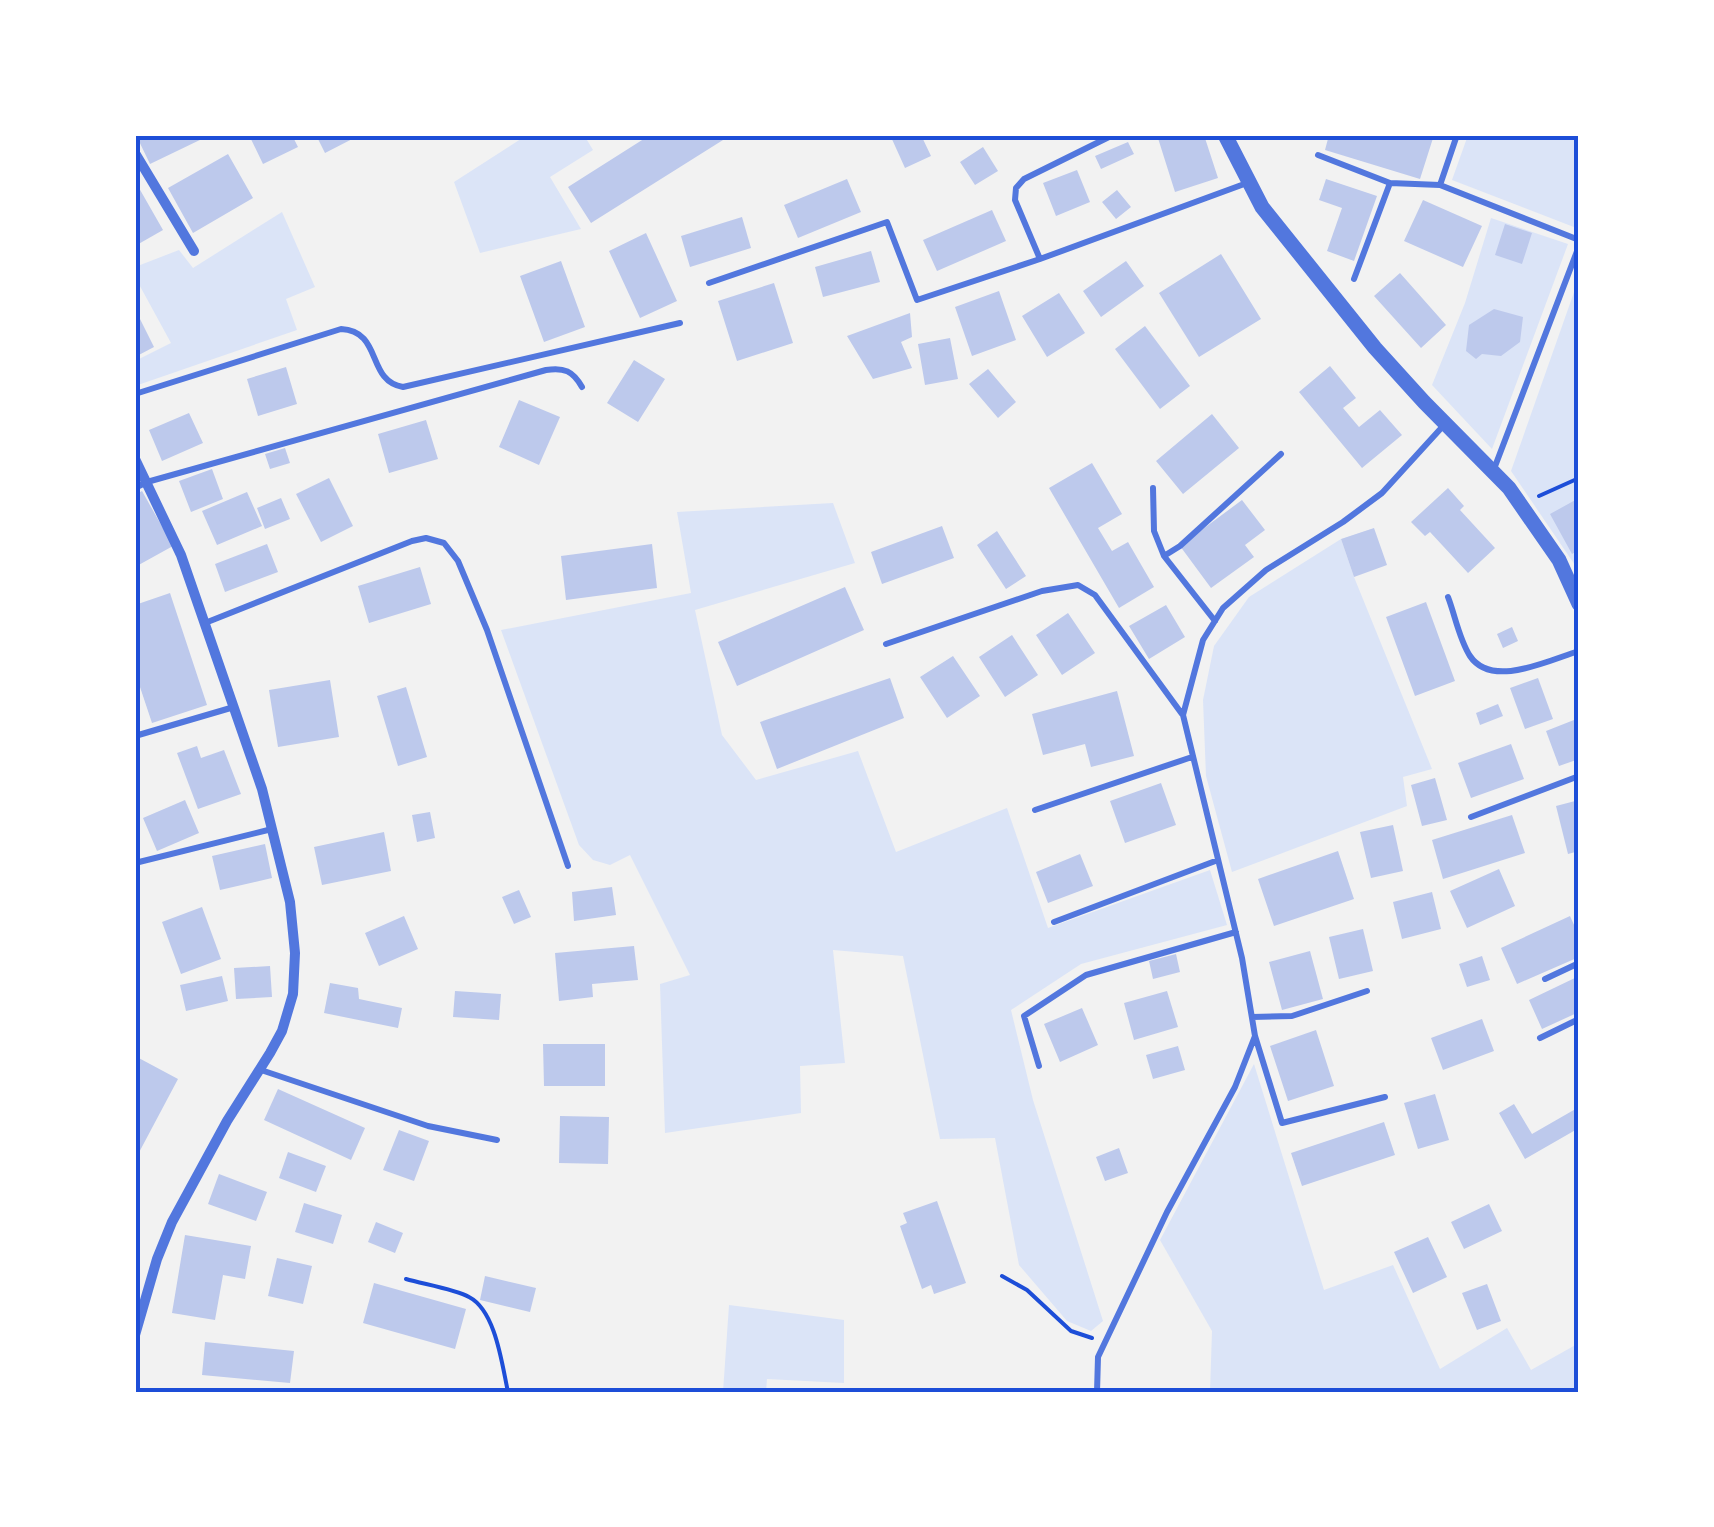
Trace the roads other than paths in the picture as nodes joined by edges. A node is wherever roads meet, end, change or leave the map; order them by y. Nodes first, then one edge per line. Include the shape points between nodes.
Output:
1 (1113, 135) edge
2 (1225, 135) edge
3 (1457, 135) edge
4 (135, 153) edge
5 (1318, 155) dead end
6 (1248, 183) junction
7 (1390, 183) junction
8 (1440, 186) junction
9 (1579, 243) edge
10 (194, 251) dead end
11 (1040, 259) junction
12 (1354, 278) dead end
13 (708, 283) dead end
14 (680, 323) dead end
15 (582, 387) dead end
16 (135, 394) edge
17 (1445, 424) junction
18 (1281, 454) dead end
19 (135, 459) edge
20 (1493, 471) junction
21 (146, 482) junction
22 (135, 488) edge
23 (1153, 488) dead end
24 (1164, 556) junction
25 (1448, 596) dead end
26 (1579, 604) edge
27 (1215, 620) junction
28 (205, 623) junction
29 (886, 644) dead end
30 (1579, 651) edge
31 (234, 707) junction
32 (1182, 715) junction
33 (135, 736) edge
34 (1192, 757) junction
35 (1579, 776) edge
36 (1035, 810) dead end
37 (1471, 818) dead end
38 (273, 829) junction
39 (1218, 860) junction
40 (135, 863) edge
41 (568, 866) dead end
42 (1054, 922) dead end
43 (1236, 932) junction
44 (1579, 963) edge
45 (1544, 979) dead end
46 (1366, 992) dead end
47 (1252, 1017) junction
48 (1579, 1019) edge
49 (1255, 1036) junction
50 (1540, 1038) dead end
51 (1039, 1066) dead end
52 (260, 1070) junction
53 (1384, 1097) dead end
54 (497, 1140) dead end
55 (135, 1335) edge
56 (1097, 1392) edge

1 - 11 lane via 1016,188
2 - 6 street
3 - 8 lane
4 - 10 street
5 - 7 lane
6 - 11 lane
6 - 17 street via 1375,348
7 - 8 lane
7 - 12 lane
8 - 9 lane
9 - 20 lane
11 - 13 lane via 917,300 886,222
14 - 16 lane via 403,387 385,378 360,333 341,329
15 - 21 lane via 569,371 546,370
17 - 20 street
17 - 27 lane via 1382,494 1266,570
18 - 24 lane
19 - 21 street
20 - 26 street via 1565,570
21 - 22 lane
21 - 28 street via 182,555
23 - 24 lane via 1154,531
24 - 27 lane
25 - 30 lane via 1470,656 1484,668 1506,672
27 - 32 lane
28 - 31 street
28 - 41 lane via 405,544 426,538 444,543 487,630
29 - 32 lane via 1078,585 1095,595
31 - 33 lane
31 - 38 street
32 - 34 lane
34 - 36 lane
34 - 39 lane
35 - 37 lane
38 - 40 lane
38 - 52 street via 292,911 295,967 286,1019
39 - 42 lane
39 - 43 lane
43 - 47 lane
43 - 51 lane via 1086,975 1024,1016
44 - 45 lane
46 - 47 lane via 1292,1016
47 - 49 lane
48 - 50 lane
49 - 53 lane via 1282,1123
49 - 56 lane via 1098,1357
52 - 54 lane via 428,1126
52 - 55 street via 166,1233

